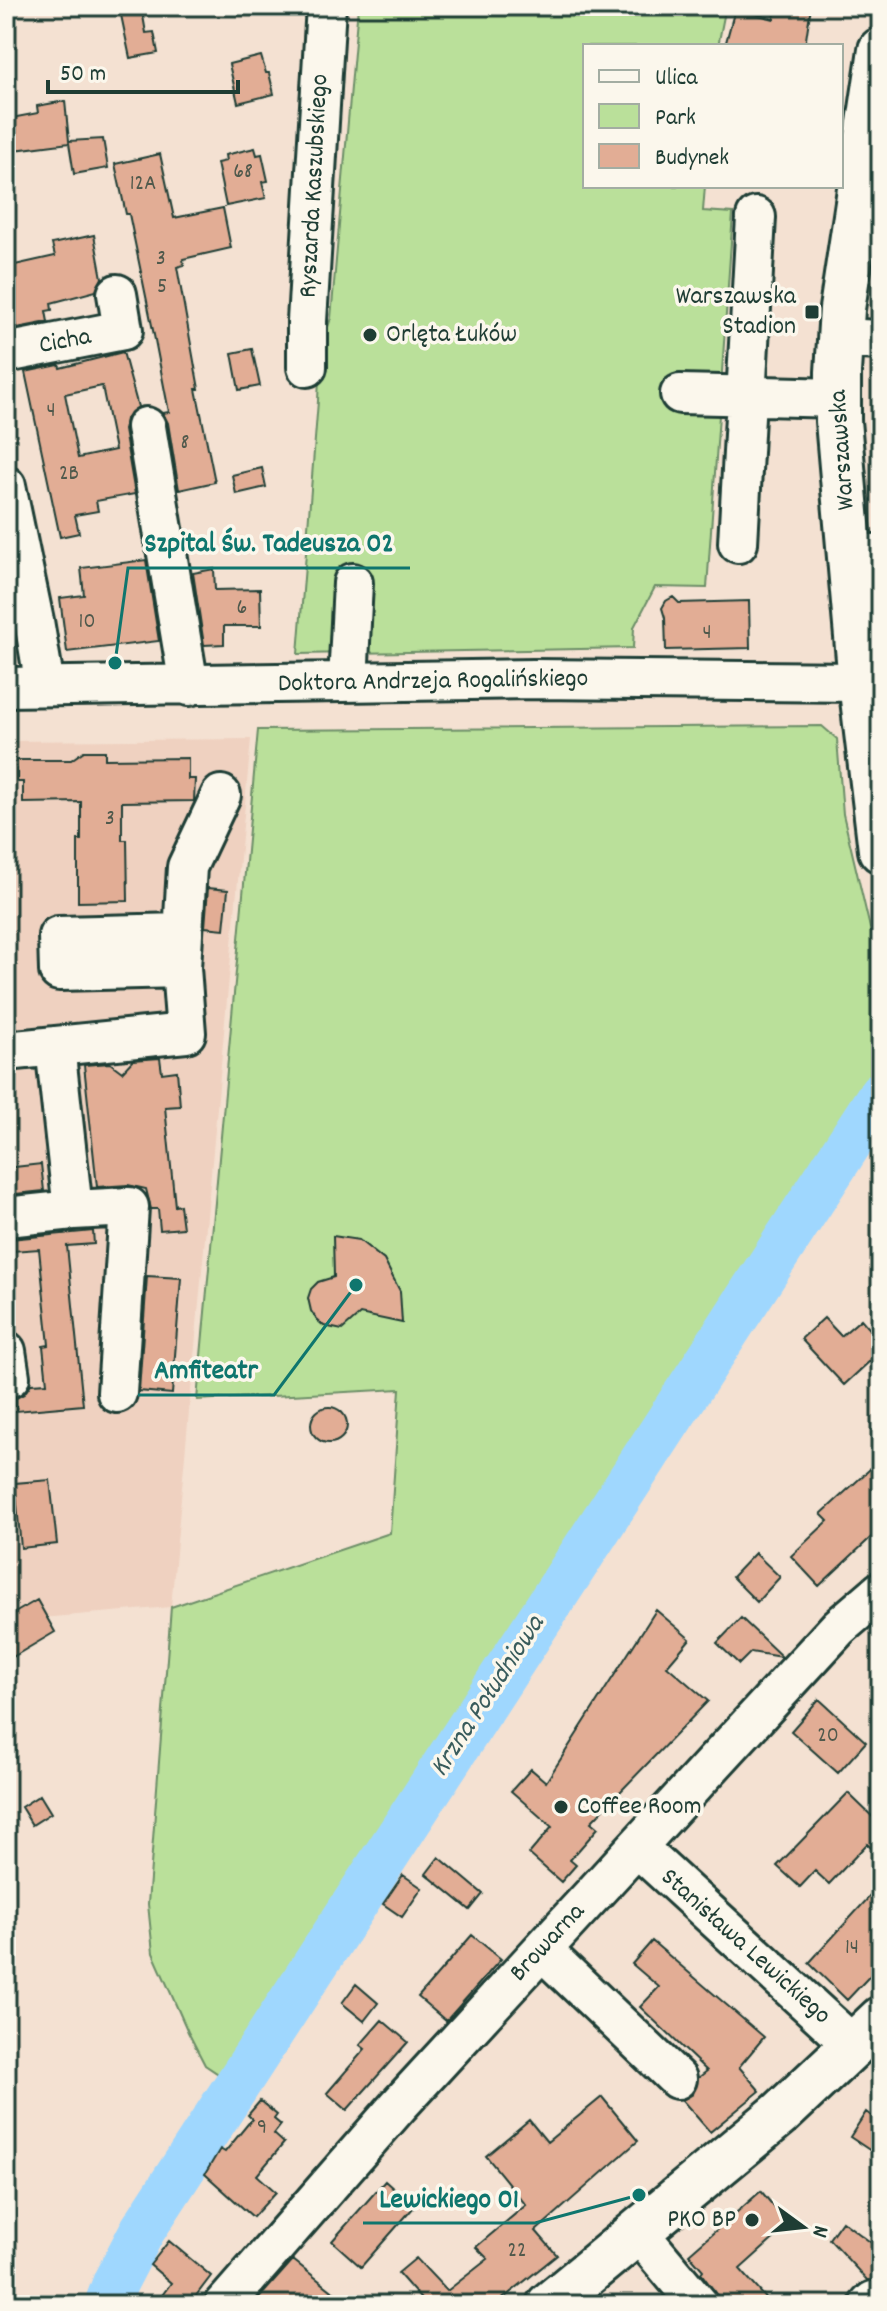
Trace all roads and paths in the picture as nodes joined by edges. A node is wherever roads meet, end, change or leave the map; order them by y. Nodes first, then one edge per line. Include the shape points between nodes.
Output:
1 (326, 6) edge
2 (881, 50) edge
3 (756, 217) dead end
4 (120, 312) dead end
5 (860, 339) edge
6 (6, 353) edge
7 (307, 367) dead end
8 (680, 394) dead end
9 (745, 397) junction
10 (838, 398) junction
11 (146, 427) dead end
12 (6, 486) edge
13 (738, 543) dead end
14 (866, 554) edge
15 (353, 583) dead end
16 (348, 682) junction
17 (861, 682) junction
18 (45, 686) junction
19 (189, 686) junction
20 (6, 687) edge
21 (221, 795) dead end
22 (881, 850) edge
23 (55, 1046) junction
24 (6, 1051) edge
25 (73, 1210) junction
26 (6, 1217) edge
27 (117, 1393) dead end
28 (881, 1591) edge
29 (628, 1856) junction
30 (542, 1950) junction
31 (863, 2049) edge
32 (677, 2079) dead end
33 (637, 2231) junction
34 (224, 2305) edge
35 (549, 2305) edge
36 (699, 2305) edge

1 - 7 street, Ryszarda Kaszubskiego
2 - 5 main road, Warszawska via 846,280
3 - 9 street
4 - 6 street, Cicha
5 - 10 main road, Warszawska
8 - 9 street
9 - 10 street
9 - 13 street
10 - 14 main road, Warszawska
11 - 19 street
12 - 18 street
14 - 17 main road, Warszawska
15 - 16 street
16 - 17 street, Doktora Andrzeja Rogalińskiego
16 - 19 street, Doktora Andrzeja Rogalińskiego
17 - 22 main road, Warszawska
18 - 19 street, Doktora Andrzeja Rogalińskiego
18 - 20 street, Doktora Andrzeja Rogalińskiego
21 - 23 street via 187,867 182,950 186,1033
23 - 24 street
23 - 25 street
25 - 26 street
25 - 27 street via 129,1207
28 - 29 street, Browarna via 839,1627
29 - 30 street, Browarna
29 - 31 street, Stanisława Lewickiego
30 - 32 street
30 - 34 street, Browarna
31 - 33 main road
33 - 35 main road
33 - 36 street

